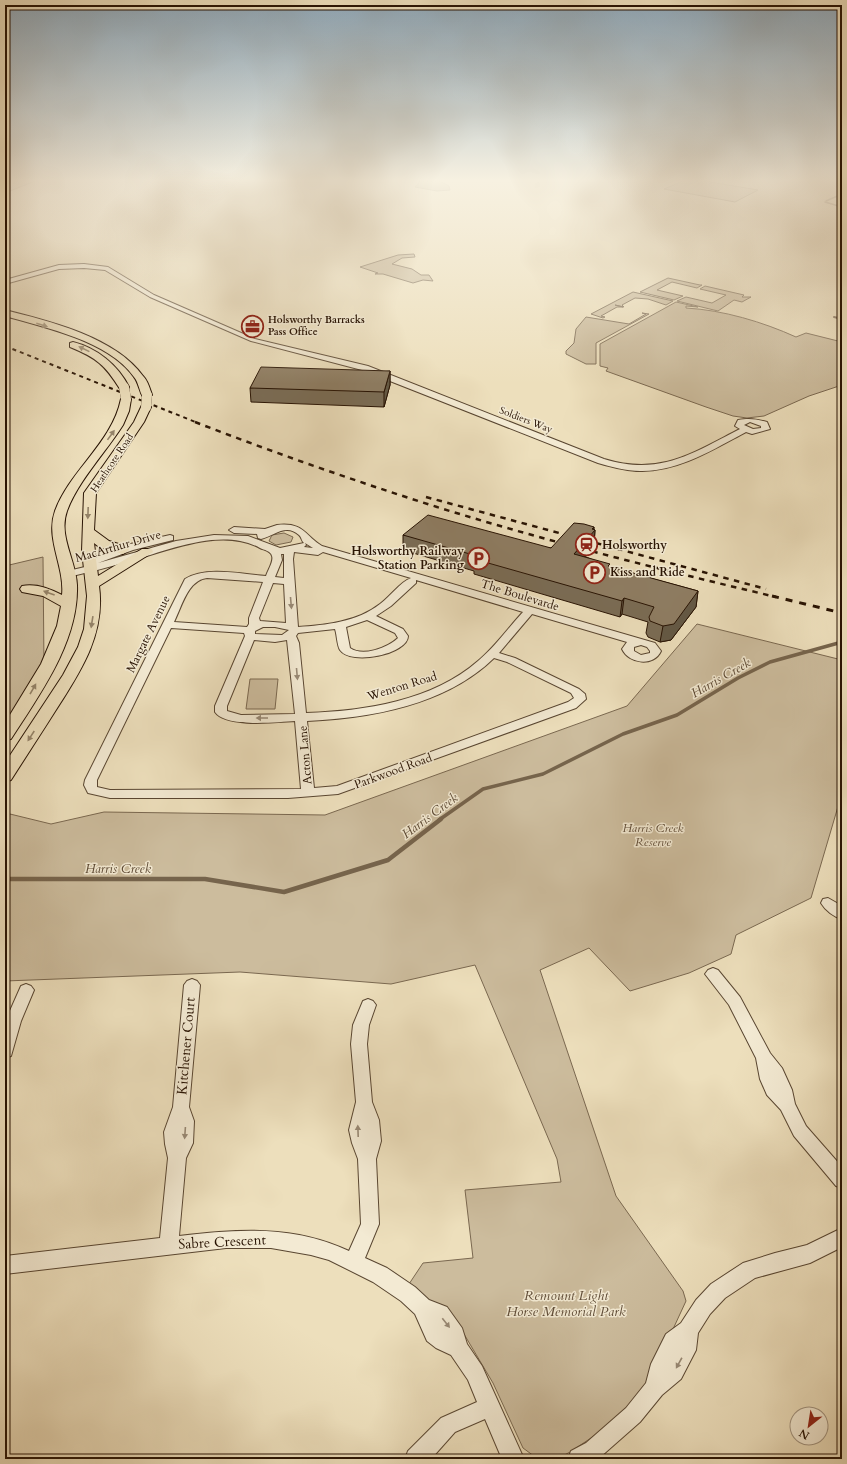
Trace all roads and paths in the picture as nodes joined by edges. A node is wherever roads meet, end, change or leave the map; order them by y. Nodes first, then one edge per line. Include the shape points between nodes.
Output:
1 (113, 271) junction
2 (5, 282) edge
3 (5, 285) edge
4 (5, 313) edge
5 (198, 316) junction
6 (5, 321) edge
7 (298, 351) junction
8 (745, 430) dead end
9 (88, 531) junction
10 (267, 532) junction
11 (306, 540) junction
12 (259, 543) junction
13 (123, 550) junction
14 (292, 550) junction
15 (274, 551) junction
16 (148, 552) junction
17 (90, 566) junction
18 (68, 574) junction
19 (270, 578) junction
20 (412, 581) junction
21 (289, 582) junction
22 (94, 584) junction
23 (27, 588) dead end
24 (68, 604) junction
25 (527, 613) junction
26 (367, 616) junction
27 (167, 625) junction
28 (340, 625) junction
29 (251, 630) junction
30 (293, 631) junction
31 (637, 642) junction
32 (627, 649) junction
33 (491, 654) junction
34 (301, 717) junction
35 (5, 734) edge
36 (5, 776) edge
37 (93, 790) joint
38 (308, 793) junction
39 (828, 903) dead end
40 (842, 914) edge
41 (713, 974) dead end
42 (192, 986) dead end
43 (26, 990) dead end
44 (368, 1005) dead end
45 (5, 1051) edge
46 (842, 1180) edge
47 (842, 1237) edge
48 (169, 1245) junction
49 (354, 1261) junction
50 (5, 1265) edge
51 (489, 1407) junction
52 (416, 1459) edge
53 (513, 1459) edge
54 (579, 1459) edge

1 - 2 street, Soldiers Way via 96,267 70,266 40,271
1 - 3 street, Soldiers Way via 92,268 60,270
1 - 5 street, Soldiers Way via 152,296
4 -> 9 main road, Heathcote Road, bridge via 90,341 114,353 130,365 145,387 146,407 136,427 90,493
5 - 7 street, Soldiers Way via 250,330
5 - 7 street, Soldiers Way via 222,334
18 -> 6 main road, Heathcote Road, bridge via 60,544 59,518 74,486 119,423 126,399 124,387 115,372 89,352
7 - 8 street, Soldiers Way via 365,368 621,467 650,470 671,466
9 - 13 main road via 104,544
9 - 17 main road, Heathcote Road
10 - 11 street, MacArthur Drive via 282,528 292,529 304,534
10 - 12 street via 260,537
10 - 13 street, MacArthur Drive via 205,532 152,541
11 - 14 street
11 - 25 street, The Boulevarde via 319,548
12 - 15 street, MacArthur Drive
12 - 16 street, MacArthur Drive via 241,538 205,537
13 - 17 street, MacArthur Drive
14 - 15 street, The Boulevarde
14 - 20 street, The Boulevarde via 312,551
14 - 21 street, Acton Lane via 288,559
15 - 19 street via 277,559
16 - 17 street, MacArthur Drive
16 - 22 main road
17 - 18 street, MacArthur Drive
17 - 22 main road, Heathcote Road
18 - 24 main road, Heathcote Road
19 - 21 street, Margate Avenue
19 - 27 street, Margate Avenue via 207,575 194,577 187,584
19 - 29 street
20 - 25 street, The Boulevarde
20 - 26 street via 384,606
21 -> 30 street, Acton Lane
22 -> 36 main road, Heathcote Road via 91,629 79,661
24 -> 23 main road via 47,592
35 -> 24 main road, Heathcote Road via 48,662 62,629
25 - 31 street, The Boulevarde
25 - 32 street, The Boulevarde
25 - 33 street, Wenton Road
26 - 28 street
26 - 28 street via 400,631 403,639 398,644 372,654 355,655 346,649
27 - 29 street
27 - 37 street, Margate Avenue via 91,780
28 - 30 street
29 - 30 street via 273,624
34 -> 29 street, Wenton Road via 236,717 221,712 221,706
30 -> 34 street, Acton Lane
31 - 32 street
31 - 32 street, The Boulevarde via 653,646 656,651 654,655 637,658
33 - 34 street, Wenton Road via 465,677 417,698 368,710
33 - 38 street, Parkwood Road via 511,660 576,691 580,699 572,706 349,787
34 - 38 street, Acton Lane
37 - 38 street, Parkwood Road via 110,794
39 - 40 street
41 - 46 street via 738,1006 764,1058 766,1074 774,1092 787,1105 805,1139
42 - 48 street, Kitchener Court via 181,1106 186,1121 184,1143 177,1158
43 - 45 street
44 - 49 street via 359,1037 364,1102 358,1121 358,1142 367,1159 370,1224
47 - 54 street via 810,1254 764,1265 740,1276 707,1301 688,1330 686,1350 674,1372 655,1388 622,1425
48 - 49 street, Sabre Crescent via 226,1239 271,1239 311,1246
48 - 50 street, Sabre Crescent
49 - 51 street, Sabre Crescent via 394,1284 423,1308 435,1337 458,1348 474,1373
51 - 52 street via 448,1425
51 - 53 street, Sabre Crescent

